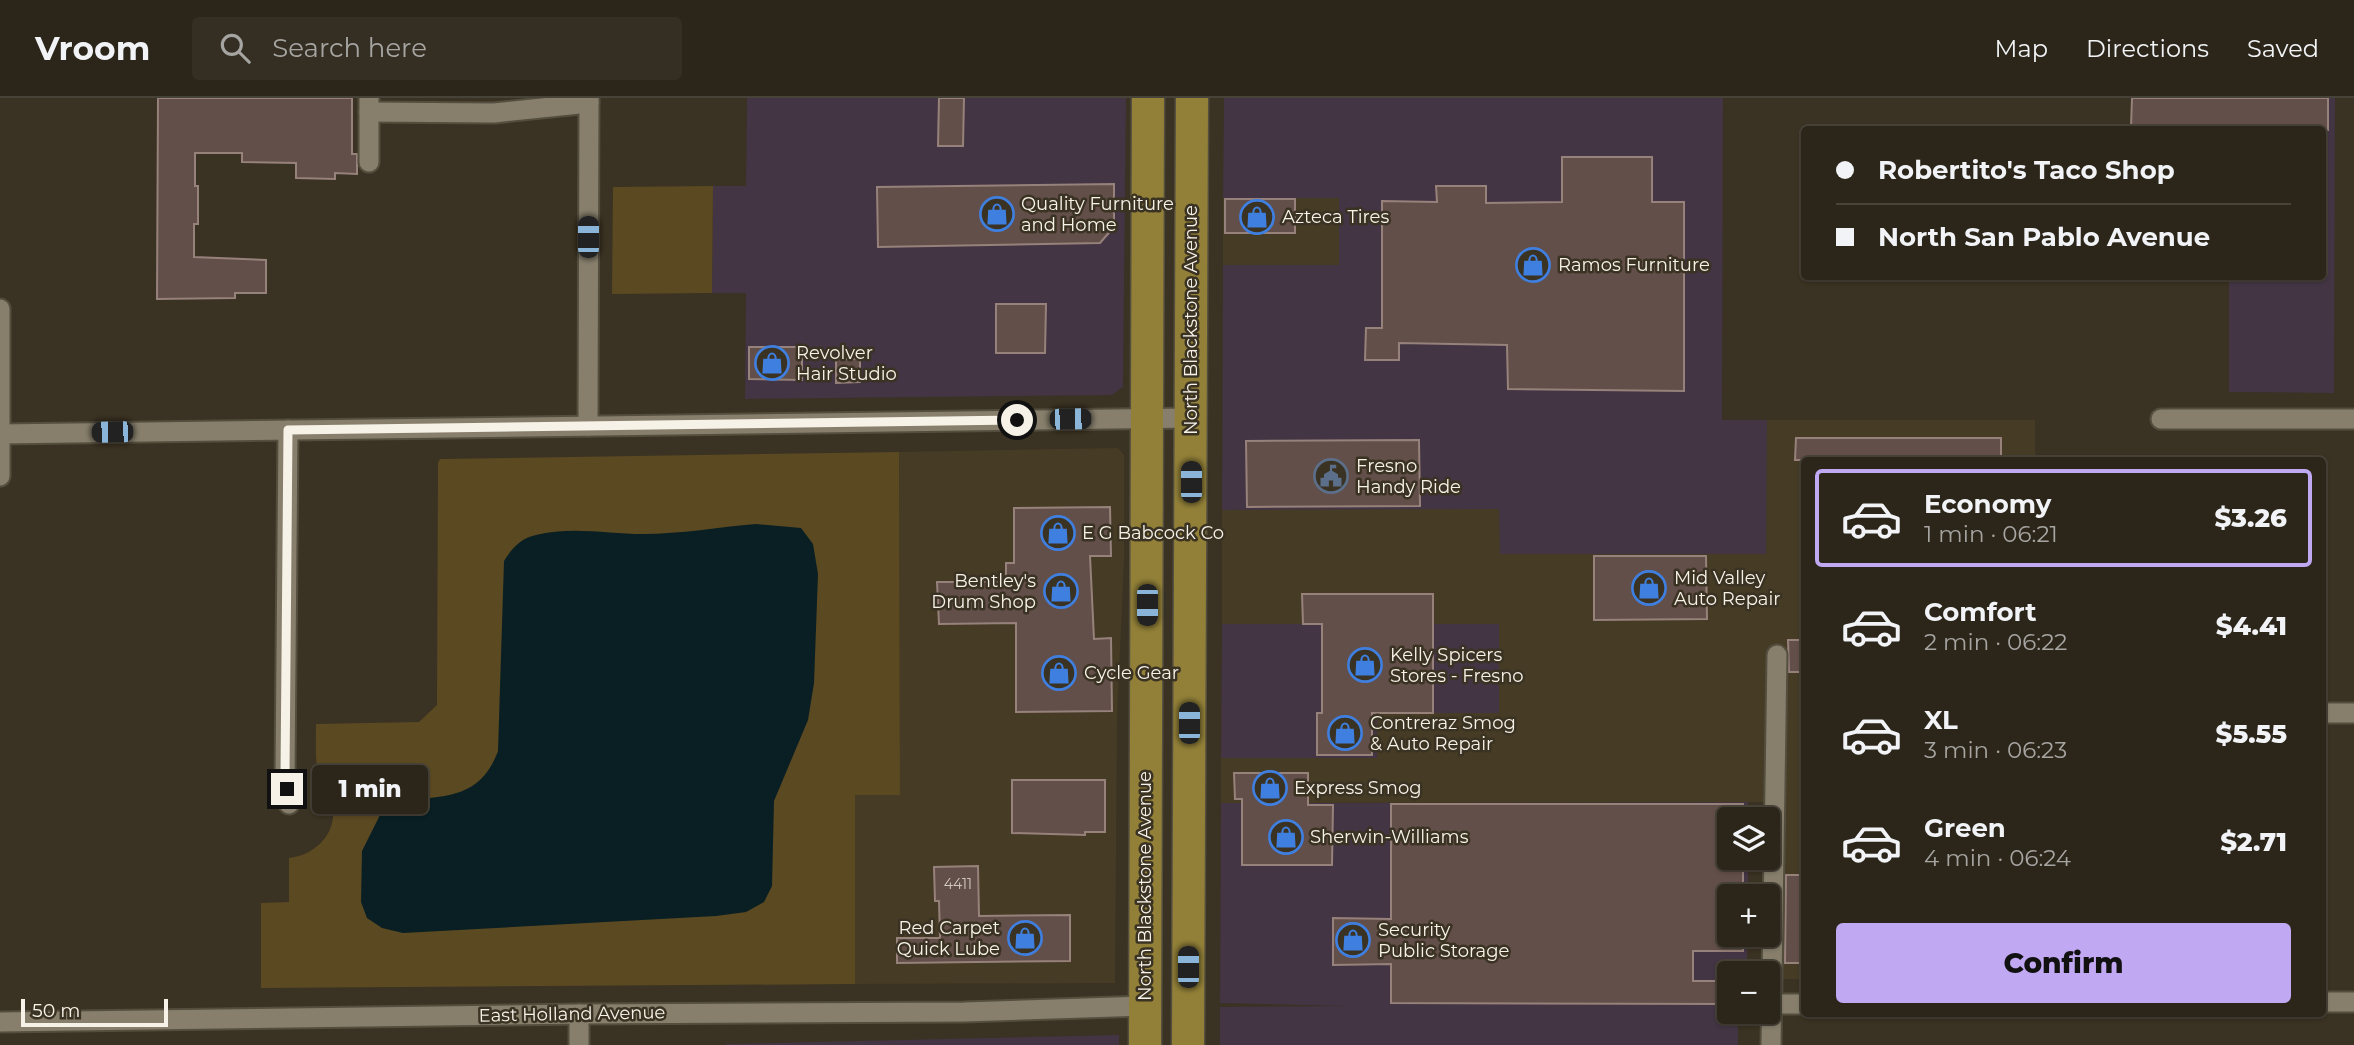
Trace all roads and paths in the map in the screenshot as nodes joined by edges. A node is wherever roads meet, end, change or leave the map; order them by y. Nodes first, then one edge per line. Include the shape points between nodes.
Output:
1 (1149, 98) edge
2 (1192, 98) edge
3 (589, 100) edge
4 (369, 105) edge
5 (369, 162) dead end
6 (0, 309) edge
7 (1148, 418) junction
8 (1191, 418) junction
9 (2161, 419) dead end
10 (2354, 419) edge
11 (588, 426) junction
12 (288, 430) junction
13 (0, 434) edge
14 (0, 476) edge
15 (1777, 655) dead end
16 (2326, 713) edge
17 (2354, 713) edge
18 (289, 804) dead end
19 (1145, 845) junction
20 (1773, 961) edge
21 (1188, 994) junction
22 (2326, 1002) edge
23 (2354, 1002) edge
24 (1780, 1004) edge
25 (1801, 1004) edge
26 (1145, 1006) junction
27 (579, 1014) junction
28 (0, 1022) edge
29 (1772, 1024) edge
30 (579, 1045) edge
31 (1145, 1045) edge
32 (1168, 1045) edge
33 (1188, 1045) edge
34 (1771, 1045) edge

1 - 7 main road, North Blackstone Avenue
2 - 8 main road, North Blackstone Avenue
3 - 4 street via 494,113
3 - 11 street
4 - 5 street
6 - 13 street
7 - 8 street
7 - 11 street
7 - 19 main road, North Blackstone Avenue
8 - 21 main road, North Blackstone Avenue
9 - 10 street
11 - 12 street
12 - 13 street
12 - 18 street via 285,775
13 - 14 street
15 - 20 street
16 - 17 street
19 - 21 main road via 1162,857 1167,872 1166,971 1170,986 1179,994
19 - 26 main road, North Blackstone Avenue
21 - 33 main road, North Blackstone Avenue
22 - 23 street
24 - 25 street
26 - 27 street, East Holland Avenue
26 - 31 main road, North Blackstone Avenue
26 - 32 main road via 1162,1018
27 - 28 street, East Holland Avenue
27 - 30 street
29 - 34 street

